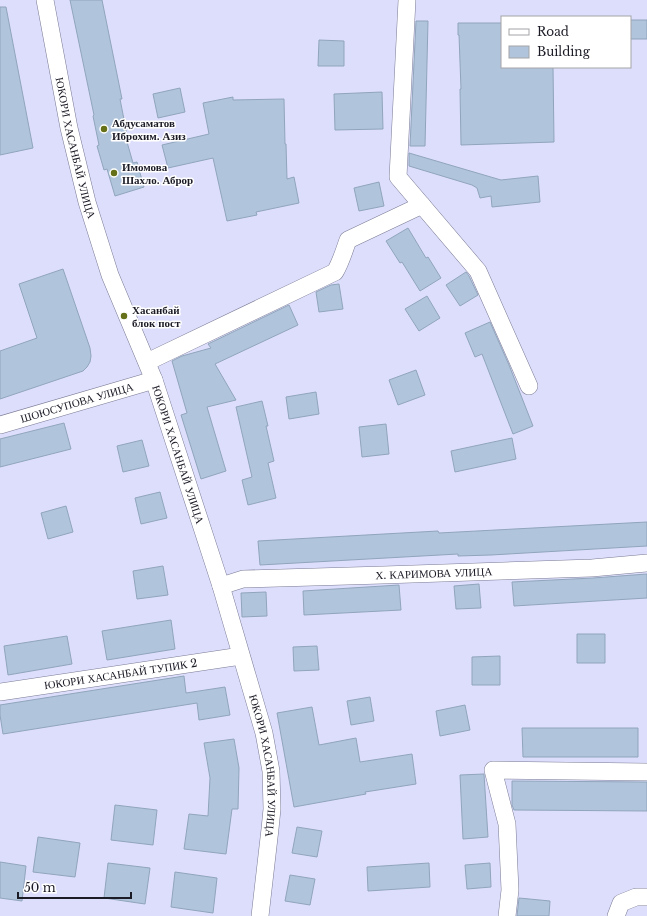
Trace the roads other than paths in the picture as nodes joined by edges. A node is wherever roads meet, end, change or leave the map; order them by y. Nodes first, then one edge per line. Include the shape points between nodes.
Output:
1 (45, 0) edge
2 (408, 0) edge
3 (422, 205) junction
4 (147, 362) junction
5 (154, 380) junction
6 (529, 386) dead end
7 (0, 425) edge
8 (647, 563) edge
9 (221, 586) junction
10 (241, 656) junction
11 (0, 692) edge
12 (647, 772) edge
13 (647, 897) edge
14 (260, 916) edge
15 (507, 916) edge
16 (616, 916) edge

1 - 4 street, ЮКОРИ ХАСАНБАЙ УЛИЦА via 69,128 87,202 110,274
2 - 3 street via 398,178
3 - 4 street via 348,240 335,272
3 - 6 street via 478,271
4 - 5 street, ЮКОРИ ХАСАНБАЙ УЛИЦА
5 - 7 street, ШОЮСУПОВА УЛИЦА
5 - 9 street, ЮКОРИ ХАСАНБАЙ УЛИЦА
8 - 9 street, Х. КАРИМОВА УЛИЦА via 592,568 243,579
9 - 10 street, ЮКОРИ ХАСАНБАЙ УЛИЦА
10 - 11 street, ЮКОРИ ХАСАНБАЙ ТУПИК 2
10 - 14 street, ЮКОРИ ХАСАНБАЙ УЛИЦА via 264,733 272,781 272,810
12 - 15 street via 493,770 507,824 510,890
13 - 16 street via 636,897 621,903

